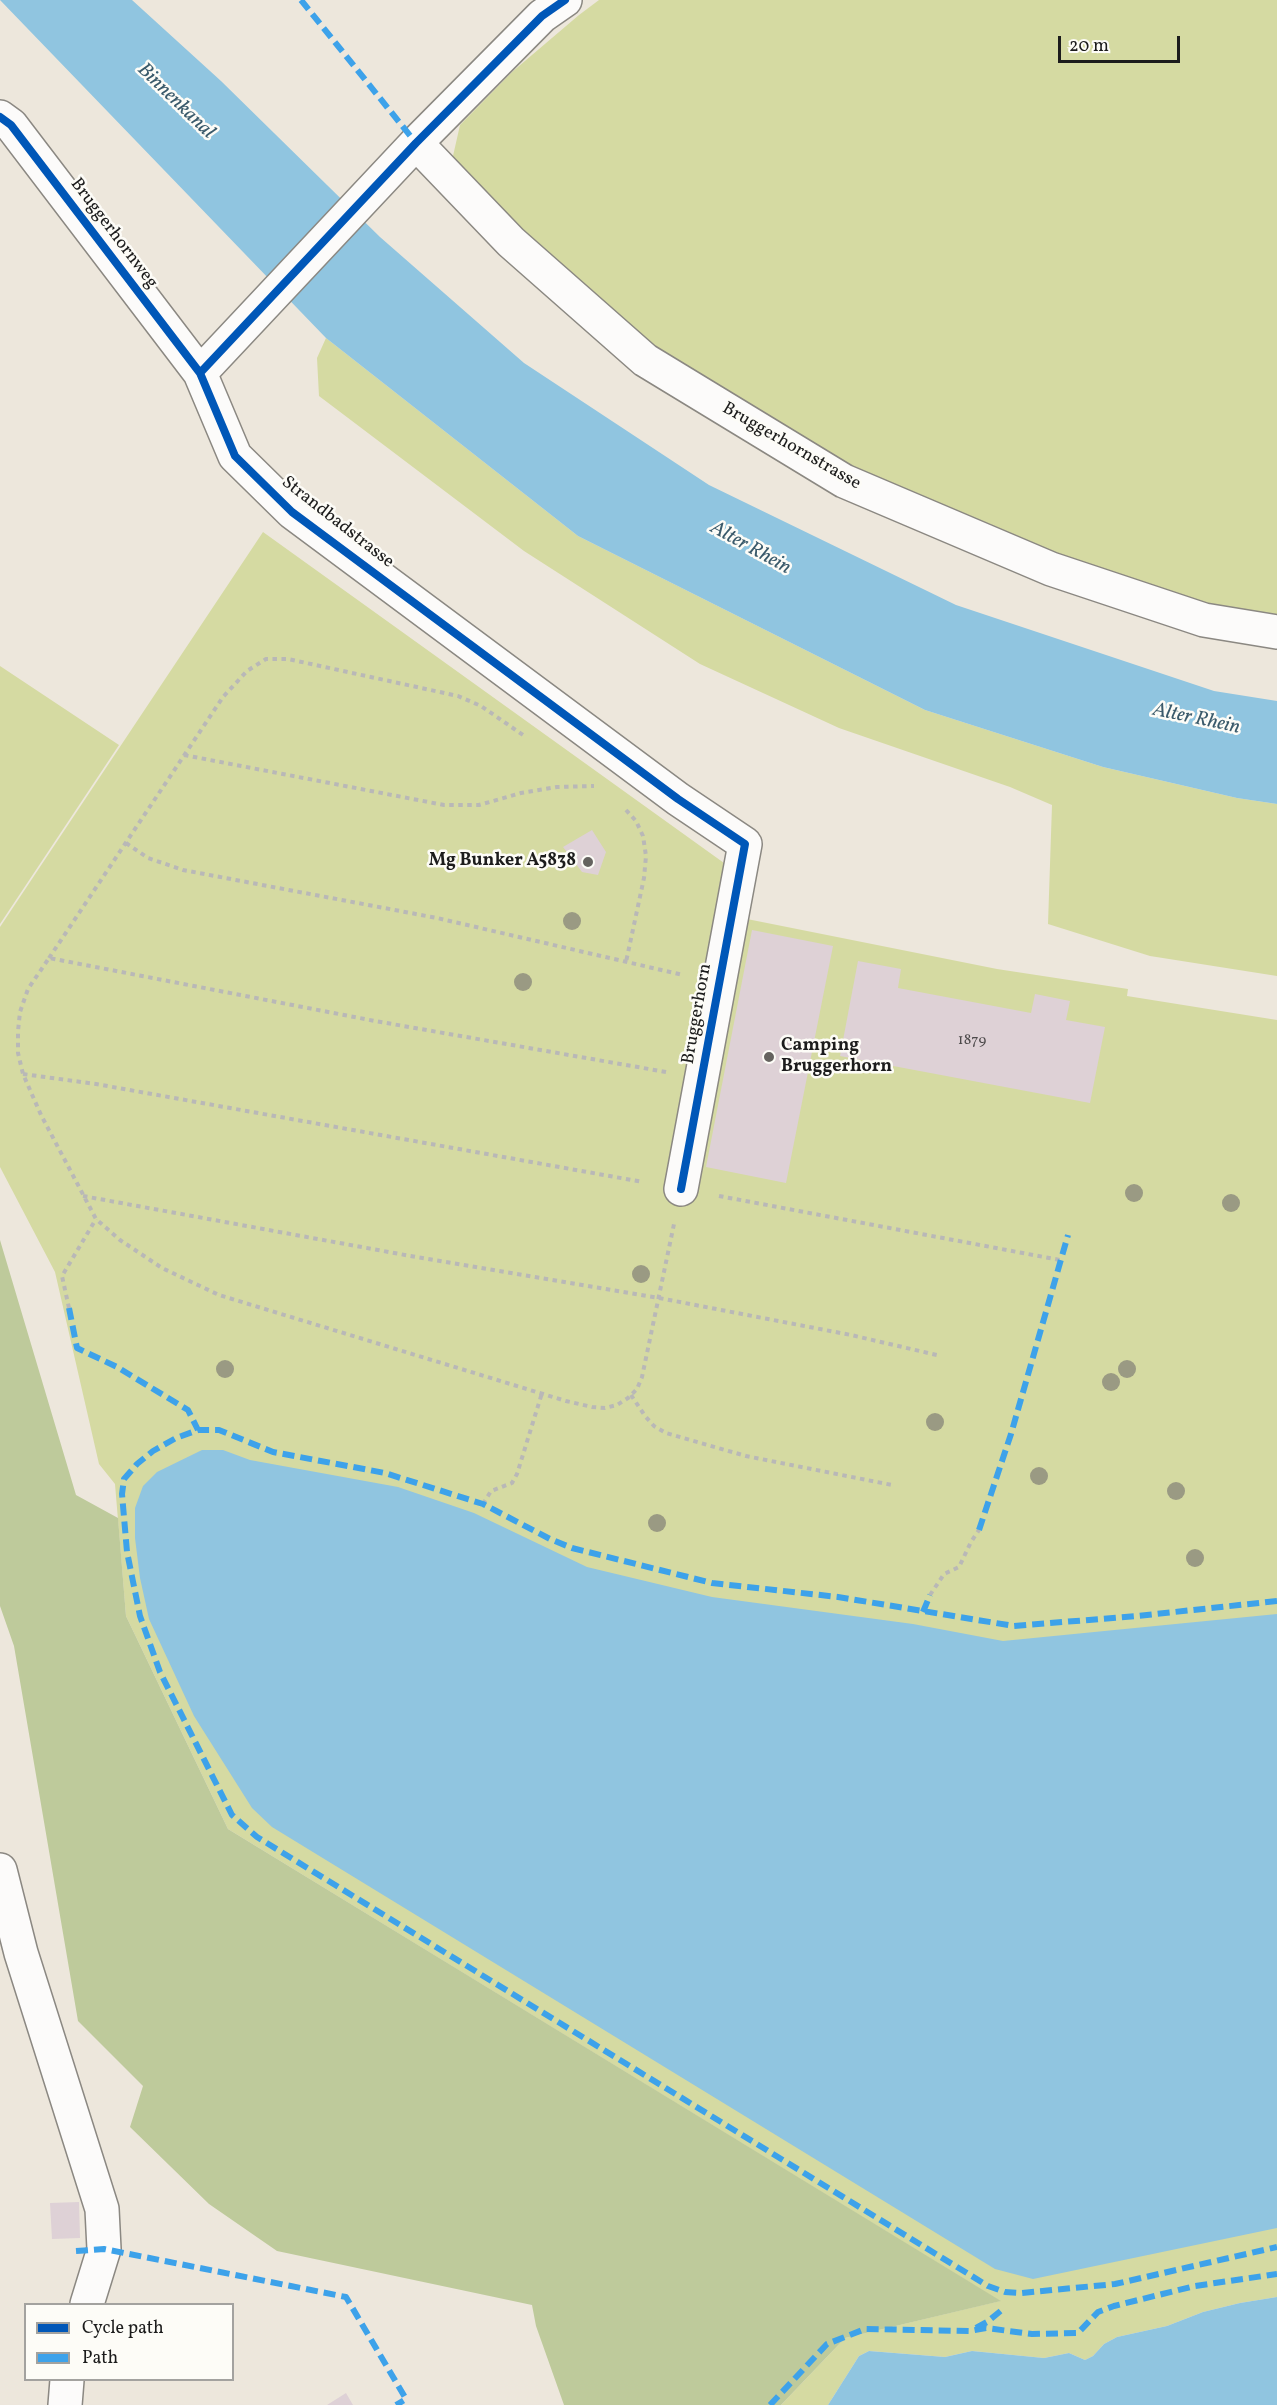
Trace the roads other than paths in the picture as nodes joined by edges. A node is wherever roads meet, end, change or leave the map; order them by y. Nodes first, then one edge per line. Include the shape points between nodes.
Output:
1 (565, 0) edge
2 (0, 117) edge
3 (407, 153) junction
4 (200, 373) junction
5 (1277, 632) edge
6 (745, 844) joint
7 (681, 1189) road end
8 (0, 1870) edge
9 (87, 2303) edge
10 (67, 2381) edge
11 (65, 2405) edge

1 - 3 street via 542,16
2 - 4 street, Bruggerhornweg via 11,125
3 - 4 street
3 - 5 street, Bruggerhornstrasse via 645,360 844,482 1051,569 1203,620
4 - 6 street, Strandbadstrasse via 235,456 292,512 678,799
6 - 7 street, Bruggerhorn
8 - 9 street via 24,1964 102,2209 104,2249
10 - 11 street

